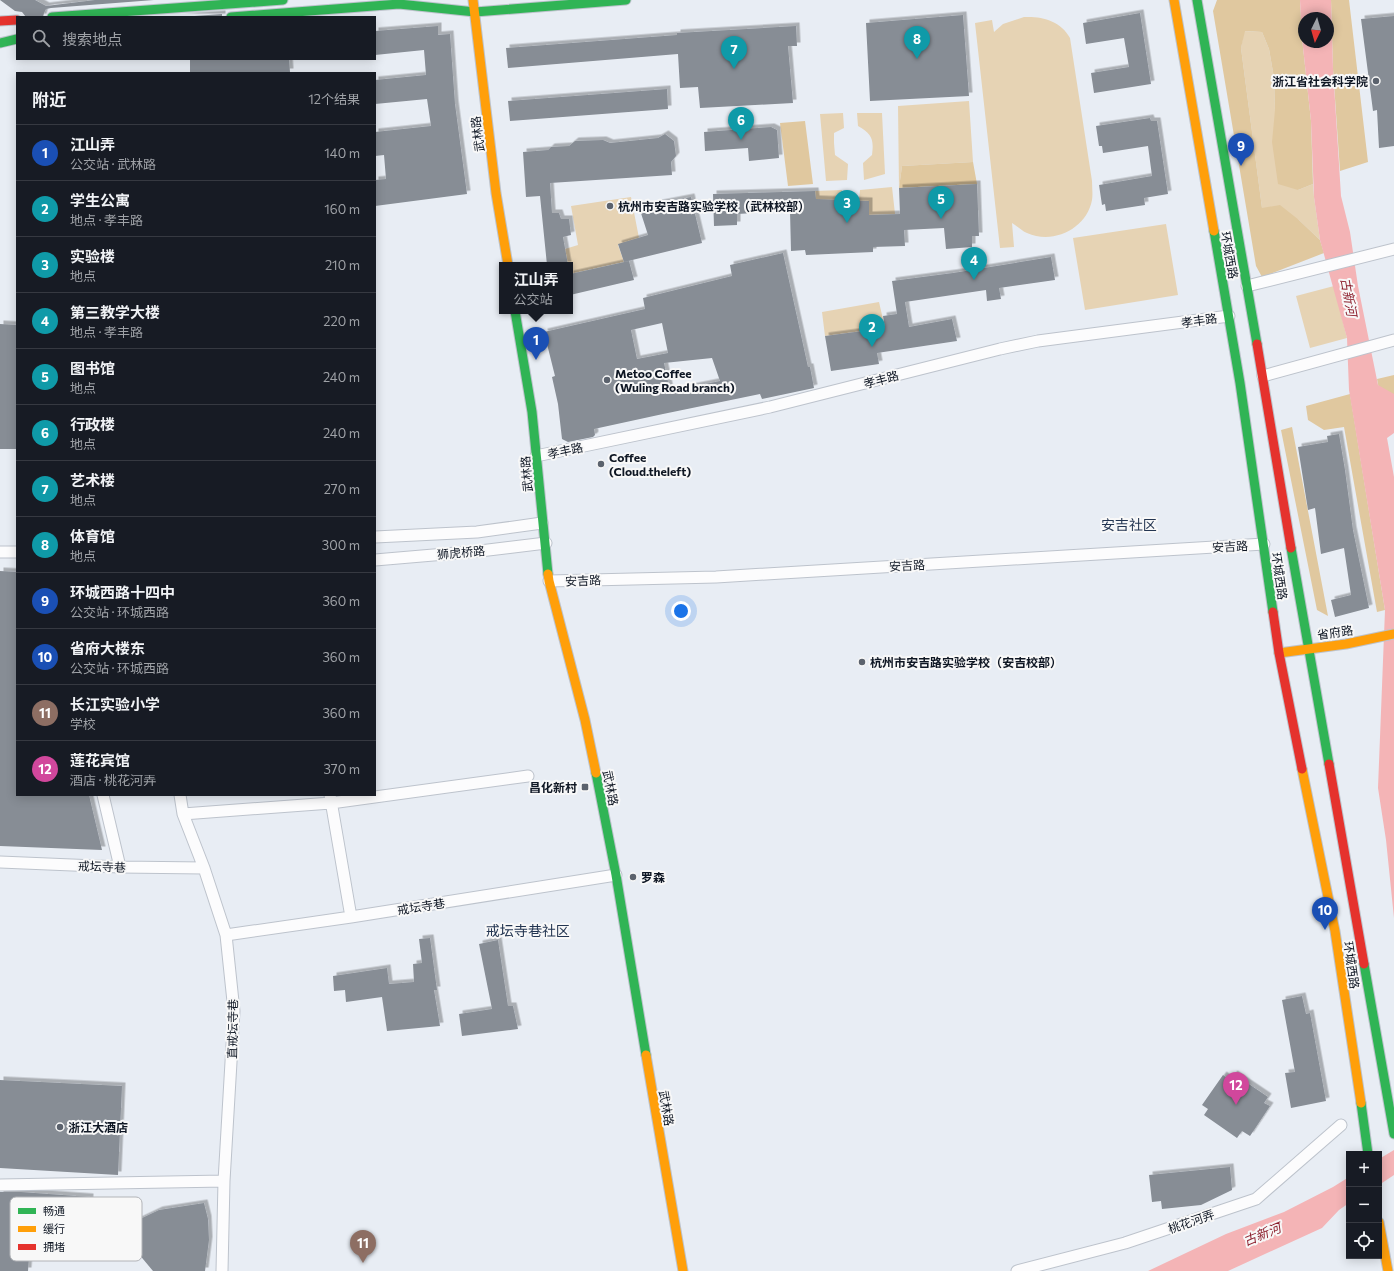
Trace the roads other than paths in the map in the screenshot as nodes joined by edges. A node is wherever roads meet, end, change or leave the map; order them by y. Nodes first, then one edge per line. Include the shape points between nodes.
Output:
1 (283, 0) edge
2 (473, 0) edge
3 (626, 0) edge
4 (1174, 0) edge
5 (1197, 0) edge
6 (475, 12) junction
7 (66, 16) edge
8 (245, 16) edge
9 (16, 20) edge
10 (0, 21) edge
11 (16, 39) edge
12 (0, 43) edge
13 (1394, 249) edge
14 (508, 262) edge
15 (1247, 286) junction
16 (516, 314) edge
17 (1229, 316) junction
18 (1394, 340) edge
19 (1263, 376) junction
20 (536, 456) junction
21 (542, 523) junction
22 (376, 537) edge
23 (546, 543) junction
24 (1264, 544) junction
25 (0, 552) edge
26 (16, 552) edge
27 (376, 560) edge
28 (549, 581) junction
29 (1394, 634) edge
30 (1308, 648) junction
31 (1279, 652) junction
32 (528, 776) dead end
33 (376, 794) edge
34 (103, 796) edge
35 (180, 796) edge
36 (357, 796) edge
37 (331, 799) edge
38 (183, 814) junction
39 (0, 862) edge
40 (120, 867) junction
41 (204, 868) junction
42 (616, 875) junction
43 (351, 917) junction
44 (226, 934) junction
45 (1341, 1125) dead end
46 (1393, 1130) edge
47 (1368, 1151) edge
48 (224, 1181) junction
49 (0, 1185) edge
50 (1379, 1223) edge
51 (222, 1271) edge
52 (682, 1271) edge
53 (1017, 1271) edge
54 (1388, 1271) edge

1 - 7 main road
2 - 6 main road, 武林路
3 - 6 main road
4 - 17 main road, 环城西路
5 - 15 main road, 环城西路
6 - 8 main road via 399,4
6 - 14 main road, 武林路 via 496,193
9 - 10 main road
11 - 12 main road
13 - 15 street
15 - 19 main road, 环城西路
16 - 20 main road, 武林路 via 532,412
17 - 20 street, 孝丰路 via 1000,348 770,407
17 - 24 main road, 环城西路
18 - 19 street
19 - 30 main road, 环城西路
20 - 21 main road, 武林路
21 - 22 street, 狮虎桥路 via 477,532
21 - 23 main road, 武林路
23 - 27 street, 狮虎桥路
23 - 28 main road, 武林路
24 - 28 street, 安吉路 via 716,576
24 - 31 main road, 环城西路
25 - 26 street
28 - 42 main road, 武林路 via 585,720
29 - 30 main road, 省府路 via 1346,644
30 - 31 main road, 省府路
30 - 46 main road, 环城西路
31 - 47 main road, 环城西路 via 1335,931
32 - 33 street
34 - 40 street
35 - 38 street, 直戒坛寺巷
36 - 37 street
37 - 38 street
37 - 43 street
38 - 41 street, 直戒坛寺巷
39 - 40 street, 戒坛寺巷
40 - 41 street, 戒坛寺巷
41 - 44 street, 直戒坛寺巷
42 - 43 street, 戒坛寺巷
42 - 52 main road, 武林路
43 - 44 street, 戒坛寺巷
44 - 48 street, 直戒坛寺巷 via 234,1011
45 - 53 street, 桃花河弄 via 1256,1199 1125,1244
48 - 49 street
48 - 51 street, 直戒坛寺巷
50 - 54 main road

